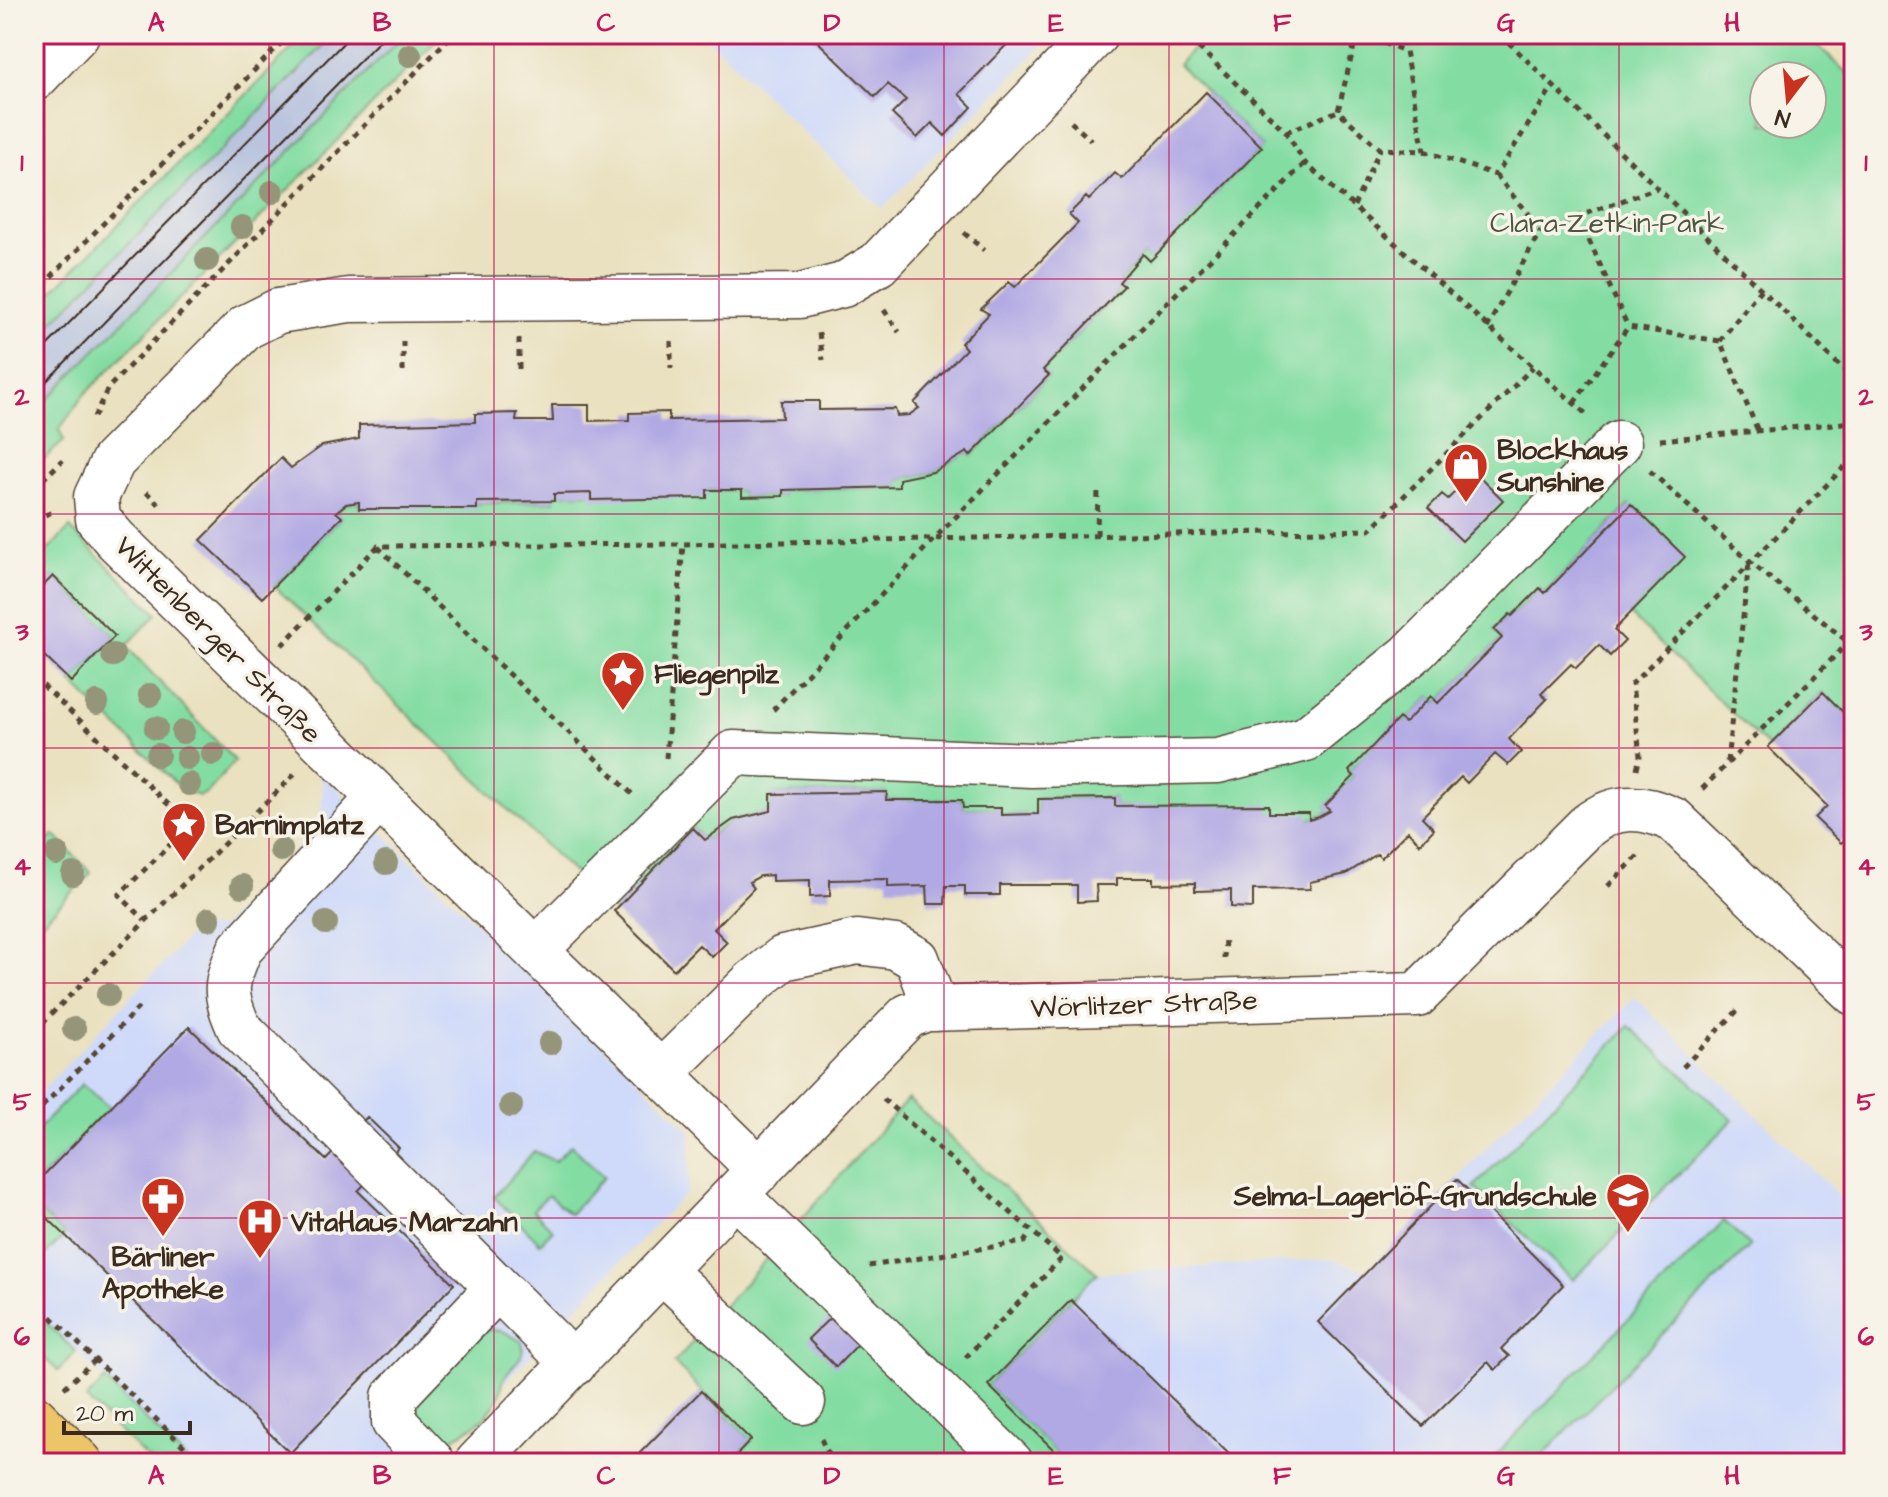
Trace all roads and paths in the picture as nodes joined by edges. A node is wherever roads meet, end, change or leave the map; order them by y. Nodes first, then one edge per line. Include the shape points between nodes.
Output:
1 (77, 34) edge
2 (290, 34) edge
3 (453, 34) edge
4 (1096, 34) edge
5 (1359, 34) edge
6 (1387, 34) edge
7 (1500, 34) edge
8 (1190, 39) dead end
9 (1378, 40) junction
10 (34, 79) edge
11 (1553, 86) junction
12 (1338, 111) junction
13 (1286, 132) junction
14 (1380, 149) junction
15 (1424, 151) junction
16 (1305, 163) junction
17 (1496, 175) junction
18 (1657, 188) junction
19 (1354, 206) junction
20 (1579, 218) junction
21 (1541, 230) junction
22 (1761, 289) junction
23 (34, 294) edge
24 (1628, 327) junction
25 (1487, 328) junction
26 (1720, 341) junction
27 (1533, 367) junction
28 (1854, 380) edge
29 (1574, 403) junction
30 (96, 409) dead end
31 (1854, 422) edge
32 (1758, 431) junction
33 (1619, 443) junction
34 (1854, 457) edge
35 (1098, 488) dead end
36 (1097, 535) junction
37 (934, 539) junction
38 (683, 544) junction
39 (378, 546) junction
40 (1749, 561) junction
41 (1852, 642) edge
42 (254, 674) junction
43 (34, 677) edge
44 (325, 744) junction
45 (733, 753) junction
46 (1727, 763) junction
47 (1721, 770) dead end
48 (379, 798) junction
49 (1630, 808) junction
50 (661, 822) junction
51 (145, 921) junction
52 (536, 950) junction
53 (1854, 993) edge
54 (141, 1005) dead end
55 (936, 1009) junction
56 (1737, 1011) dead end
57 (34, 1031) edge
58 (1683, 1067) dead end
59 (854, 1071) junction
60 (661, 1073) junction
61 (34, 1115) edge
62 (748, 1182) junction
63 (1030, 1234) junction
64 (663, 1271) junction
65 (818, 1274) junction
66 (497, 1288) junction
67 (34, 1300) edge
68 (95, 1360) junction
69 (574, 1364) junction
70 (935, 1389) junction
71 (49, 1402) edge
72 (803, 1402) dead end
73 (81, 1463) edge
74 (201, 1463) edge
75 (433, 1463) edge
76 (477, 1463) edge
77 (1011, 1463) edge

1 - 10 street
2 - 23 path
3 - 30 path via 108,388
4 - 42 street, Wittenberger Straße via 923,196 862,277 800,296 349,300 278,311 246,327 113,461 96,497 98,519 115,539
5 - 9 path
5 - 12 path
6 - 9 path
7 - 11 path
8 - 13 path
9 - 15 path via 1405,51
11 - 17 path
11 - 18 path
12 - 13 path
12 - 14 path
13 - 16 path
14 - 15 path
14 - 19 path
15 - 17 path
16 - 19 path
16 - 37 path
17 - 21 path
18 - 20 path
18 - 22 path
19 - 25 path
20 - 21 path
20 - 24 path
21 - 25 path
22 - 26 path
22 - 28 path
24 - 26 path
24 - 29 path
25 - 27 path
26 - 32 path
27 - 29 path
27 - 36 path via 1370,530
29 - 33 path
31 - 32 path
32 - 33 path
33 - 40 path
33 - 45 street via 1410,655 1306,739 1202,762 1031,765
34 - 40 path
35 - 36 path
36 - 37 path
37 - 38 path
37 - 45 path
38 - 39 path
38 - 50 path
39 - 42 path
39 - 50 path
40 - 41 path
40 - 46 path
40 - 49 path via 1632,684 1640,756
41 - 46 path
42 - 44 street, Wittenberger Straße
43 - 51 path via 190,825 119,895
44 - 48 street, Wittenberger Straße
44 - 51 path
45 - 50 street
46 - 47 path
48 - 52 street, Wittenberger Straße
48 - 66 street via 240,949 226,998 239,1028
49 - 53 street via 1674,820
49 - 55 street, Wörlitzer Straße via 1605,812 1587,826 1417,995
50 - 52 street
51 - 57 path
52 - 60 street, Wittenberger Straße
54 - 61 path
55 - 59 street, Wörlitzer Straße via 908,1016
55 - 60 street via 917,959 896,947 857,942 783,958
56 - 58 path
59 - 62 street, Wörlitzer Straße
59 - 63 path
60 - 62 street, Wittenberger Straße
62 - 64 street, Wörlitzer Straße
62 - 65 street, Wittenberger Straße
63 - 65 path via 1024,1242
63 - 70 path via 1062,1258
64 - 69 street, Wörlitzer Straße
64 - 72 street
65 - 70 street, Wittenberger Straße
66 - 69 street
66 - 75 street via 394,1397 394,1422
67 - 68 path
68 - 71 path
68 - 74 path
69 - 76 street, Wörlitzer Straße
70 - 77 street, Wittenberger Straße
71 - 73 main road

